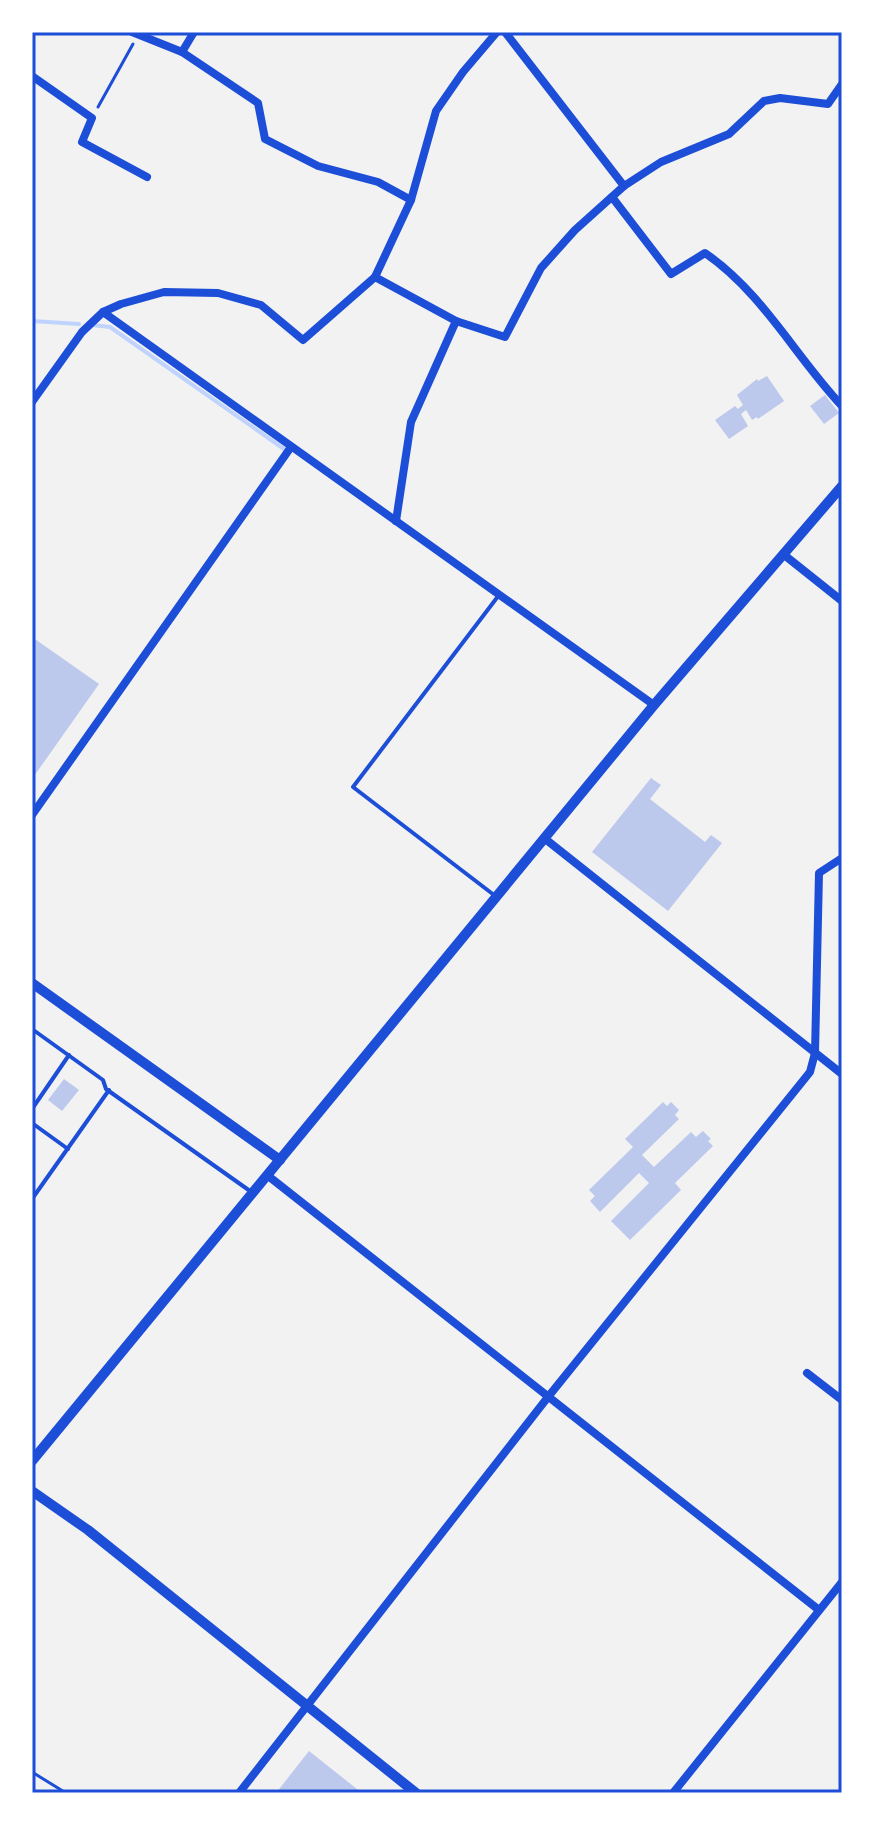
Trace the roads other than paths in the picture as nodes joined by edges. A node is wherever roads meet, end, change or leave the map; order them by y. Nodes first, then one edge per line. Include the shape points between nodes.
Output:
1 (194, 32) edge
2 (497, 32) edge
3 (505, 32) edge
4 (135, 34) edge
5 (182, 52) junction
6 (32, 76) edge
7 (842, 84) edge
8 (147, 177) dead end
9 (624, 186) junction
10 (612, 197) junction
11 (411, 200) junction
12 (375, 277) junction
13 (103, 312) junction
14 (456, 321) junction
15 (32, 402) edge
16 (842, 406) edge
17 (291, 447) junction
18 (842, 486) edge
19 (396, 521) junction
20 (783, 554) junction
21 (499, 595) junction
22 (842, 601) edge
23 (654, 705) junction
24 (32, 815) edge
25 (544, 838) junction
26 (842, 858) edge
27 (496, 896) junction
28 (32, 983) edge
29 (32, 1029) edge
30 (815, 1053) junction
31 (69, 1055) junction
32 (842, 1074) edge
33 (109, 1090) junction
34 (32, 1109) edge
35 (32, 1123) edge
36 (68, 1149) junction
37 (280, 1160) junction
38 (267, 1175) junction
39 (252, 1193) junction
40 (32, 1199) edge
41 (807, 1373) dead end
42 (548, 1397) junction
43 (842, 1400) edge
44 (32, 1461) edge
45 (32, 1491) edge
46 (842, 1582) edge
47 (819, 1610) junction
48 (308, 1705) junction
49 (239, 1793) edge
50 (416, 1793) edge
51 (673, 1793) edge

1 - 5 street
2 - 11 street via 436,111
3 - 9 street
4 - 5 street
5 - 11 street via 258,103 265,139 318,166 378,182
6 - 8 street via 92,118 82,142
7 - 9 street via 828,104 764,101 729,134 661,162
9 - 10 street
10 - 14 street via 541,268 505,337
10 - 16 street via 671,274 705,253 725,267
11 - 12 street
12 - 13 street via 303,340 261,305 218,293 164,292
12 - 14 street
13 - 15 street via 82,332
13 - 17 street
14 - 19 street via 411,422
17 - 19 street
17 - 24 street
18 - 20 street
19 - 21 street
20 - 22 street
20 - 23 street
21 - 23 street
21 - 27 lane via 353,787
23 - 25 street
25 - 27 street
25 - 30 street
26 - 30 street via 819,873
27 - 37 street
28 - 37 street
29 - 31 lane
30 - 32 street
30 - 42 street via 810,1072
31 - 33 lane
31 - 34 lane
33 - 36 lane
33 - 39 lane
35 - 36 lane
36 - 40 lane
37 - 38 street
38 - 39 street
38 - 42 street
39 - 44 street
41 - 43 street
42 - 47 street
42 - 48 street
45 - 48 street
46 - 47 street
47 - 51 street
48 - 49 street
48 - 50 street

